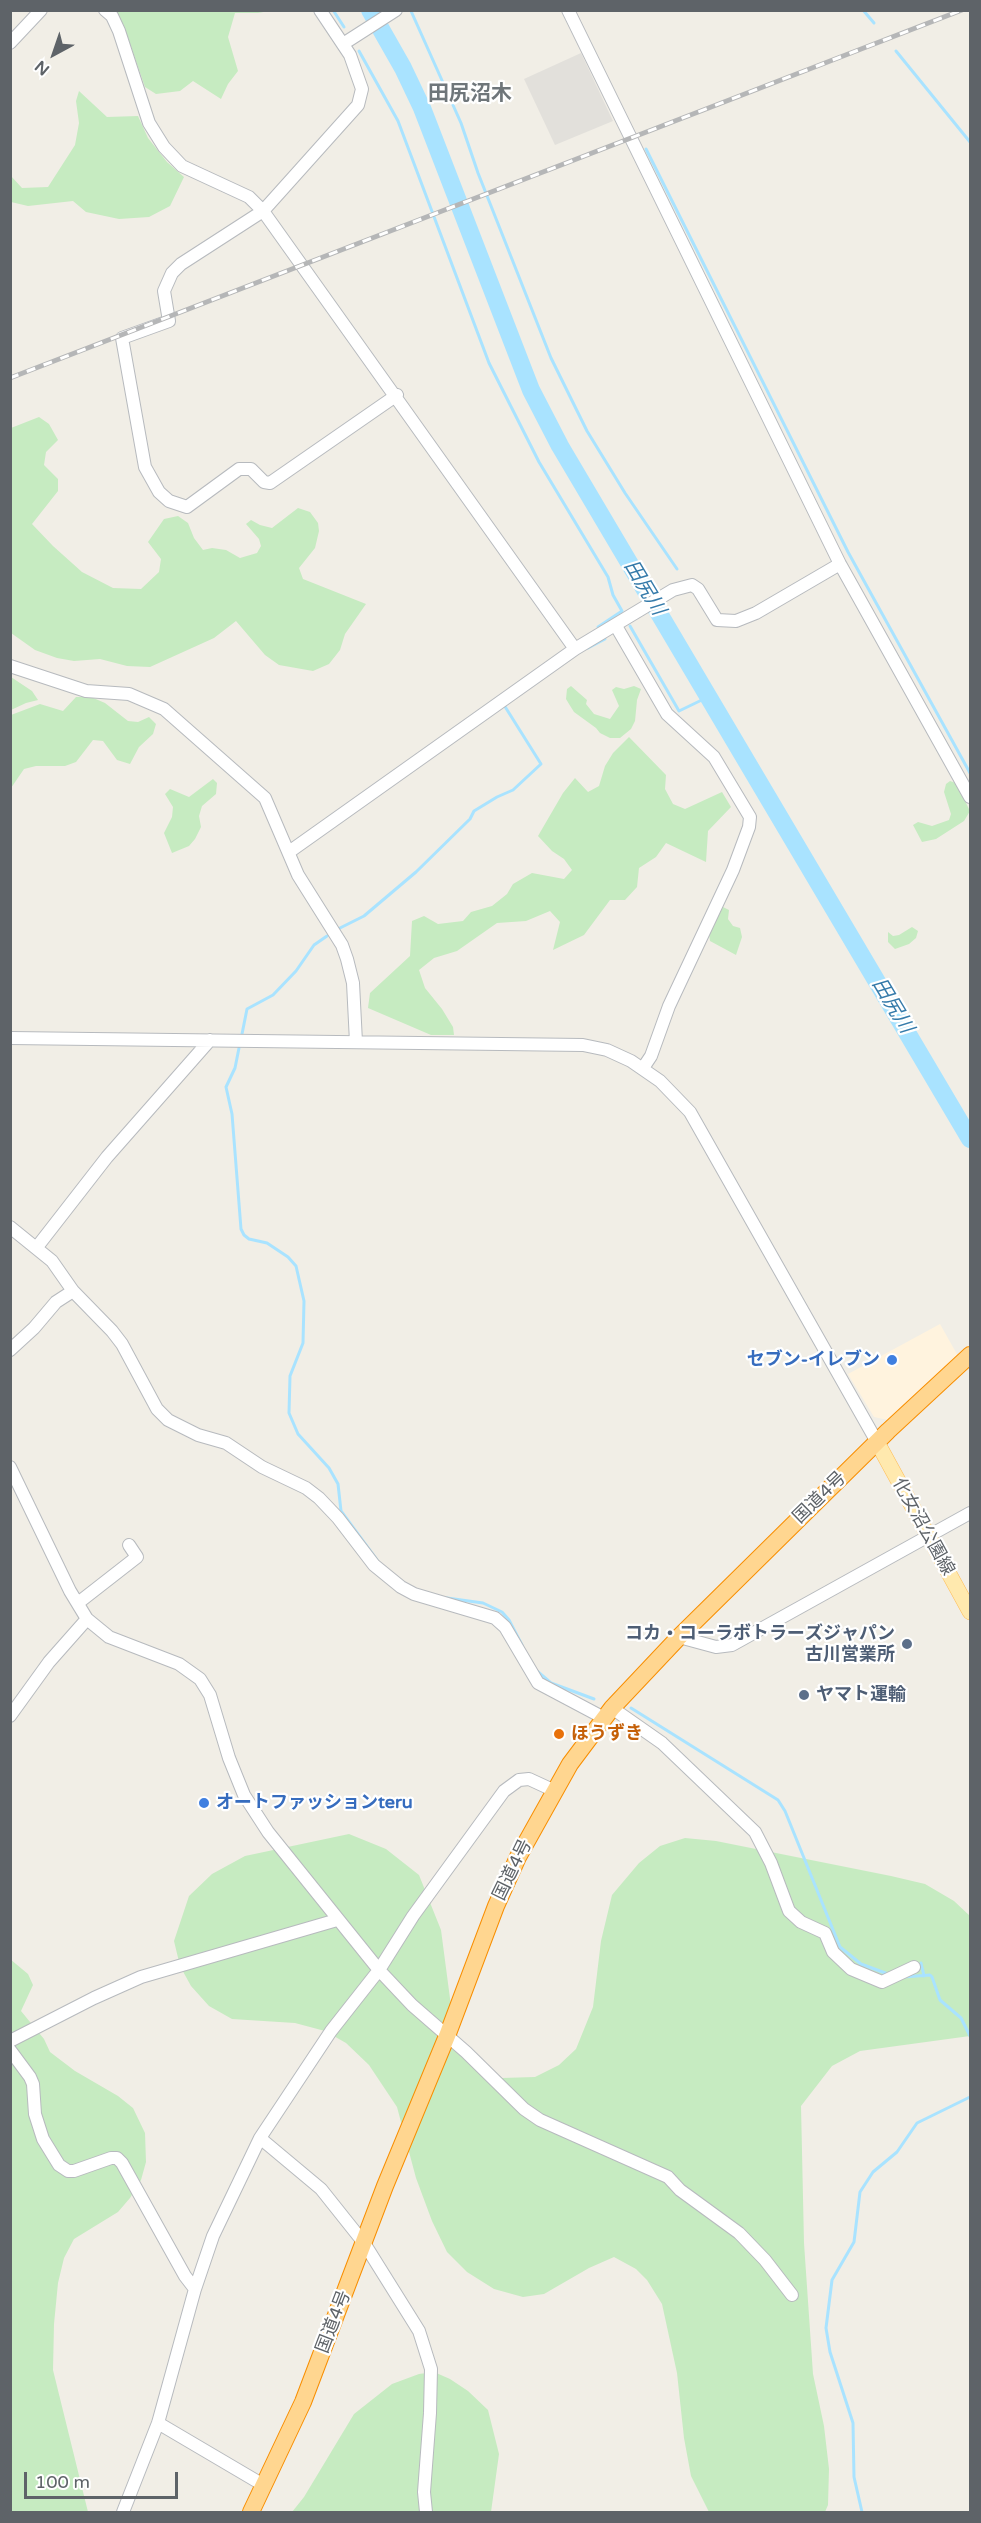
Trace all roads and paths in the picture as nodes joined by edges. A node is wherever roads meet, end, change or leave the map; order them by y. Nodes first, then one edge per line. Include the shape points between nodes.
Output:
1 (41, 10) edge
2 (105, 10) edge
3 (320, 10) edge
4 (396, 10) edge
5 (568, 10) edge
6 (10, 42) edge
7 (343, 44) junction
8 (264, 211) junction
9 (397, 395) junction
10 (840, 564) junction
11 (616, 626) junction
12 (575, 649) junction
13 (10, 666) edge
14 (970, 797) edge
15 (289, 852) junction
16 (10, 1038) edge
17 (210, 1040) junction
18 (356, 1042) junction
19 (643, 1068) junction
20 (10, 1227) edge
21 (38, 1248) junction
22 (74, 1290) junction
23 (10, 1350) edge
24 (970, 1355) edge
25 (877, 1442) junction
26 (10, 1467) edge
27 (970, 1513) edge
28 (928, 1536) junction
29 (129, 1545) dead end
30 (78, 1604) junction
31 (970, 1612) edge
32 (87, 1619) junction
33 (679, 1637) junction
34 (608, 1713) junction
35 (10, 1716) edge
36 (555, 1791) junction
37 (337, 1920) junction
38 (914, 1967) dead end
39 (379, 1970) junction
40 (447, 2036) junction
41 (10, 2041) edge
42 (10, 2050) edge
43 (260, 2138) junction
44 (364, 2243) junction
45 (195, 2289) junction
46 (792, 2295) dead end
47 (158, 2422) junction
48 (264, 2486) junction
49 (123, 2512) edge
50 (252, 2512) edge
51 (426, 2512) edge

1 - 6 street
2 - 8 street via 119,31 148,123 164,147 182,166 249,197
3 - 7 street
4 - 7 street
5 - 10 street
7 - 8 street via 362,89 358,105
8 - 9 street
8 - 9 street via 172,273 164,291 169,321 122,338 145,467 159,492 169,501 187,507 239,469 250,469 270,483
9 - 12 street
10 - 11 street via 736,621 717,620 692,585 673,590
10 - 14 street
11 - 12 street
11 - 19 street via 667,714 714,757 750,818 733,870
12 - 15 street
13 - 15 street via 86,691 129,694 164,709 265,798
15 - 18 street via 298,875 347,959 353,983
16 - 17 street
17 - 18 street
17 - 21 street via 107,1157
18 - 19 street via 583,1045 607,1050
19 - 25 street via 690,1113
20 - 21 street
21 - 22 street
22 - 23 street via 56,1302
22 - 34 street via 122,1344 157,1409 168,1420 226,1443 262,1467 306,1488 338,1518 374,1564 401,1587 495,1618 505,1627 538,1683
24 - 25 highway, 国道4号
25 - 28 main road, 化女沼公園線
25 - 33 highway, 国道4号
26 - 30 street
27 - 28 street
28 - 31 main road, 化女沼公園線
28 - 33 street via 732,1645 716,1647
29 - 30 street via 137,1557
30 - 32 street
32 - 35 street via 49,1662
32 - 37 street via 109,1637 179,1664 200,1679 210,1695 244,1795
33 - 34 highway, 国道4号
34 - 36 highway, 国道4号
34 - 38 street via 662,1743 755,1832 765,1846 789,1911 801,1922 825,1933 833,1952 851,1969 882,1982
36 - 39 street via 529,1779 519,1780 504,1791 413,1916
36 - 40 highway, 国道4号 via 496,1906
37 - 39 street
37 - 41 street via 141,1977
39 - 40 street
39 - 43 street via 331,2031
40 - 44 highway, 国道4号
40 - 46 street via 540,2120 668,2177 739,2233
42 - 45 street via 33,2084 35,2114 43,2139 59,2165 74,2171 117,2158
43 - 44 street via 321,2189
43 - 45 street via 213,2236
44 - 48 highway, 国道4号 via 303,2402
44 - 51 street via 419,2331 427,2351 431,2385
45 - 47 street
47 - 48 street
47 - 49 street
48 - 50 highway, 国道4号

